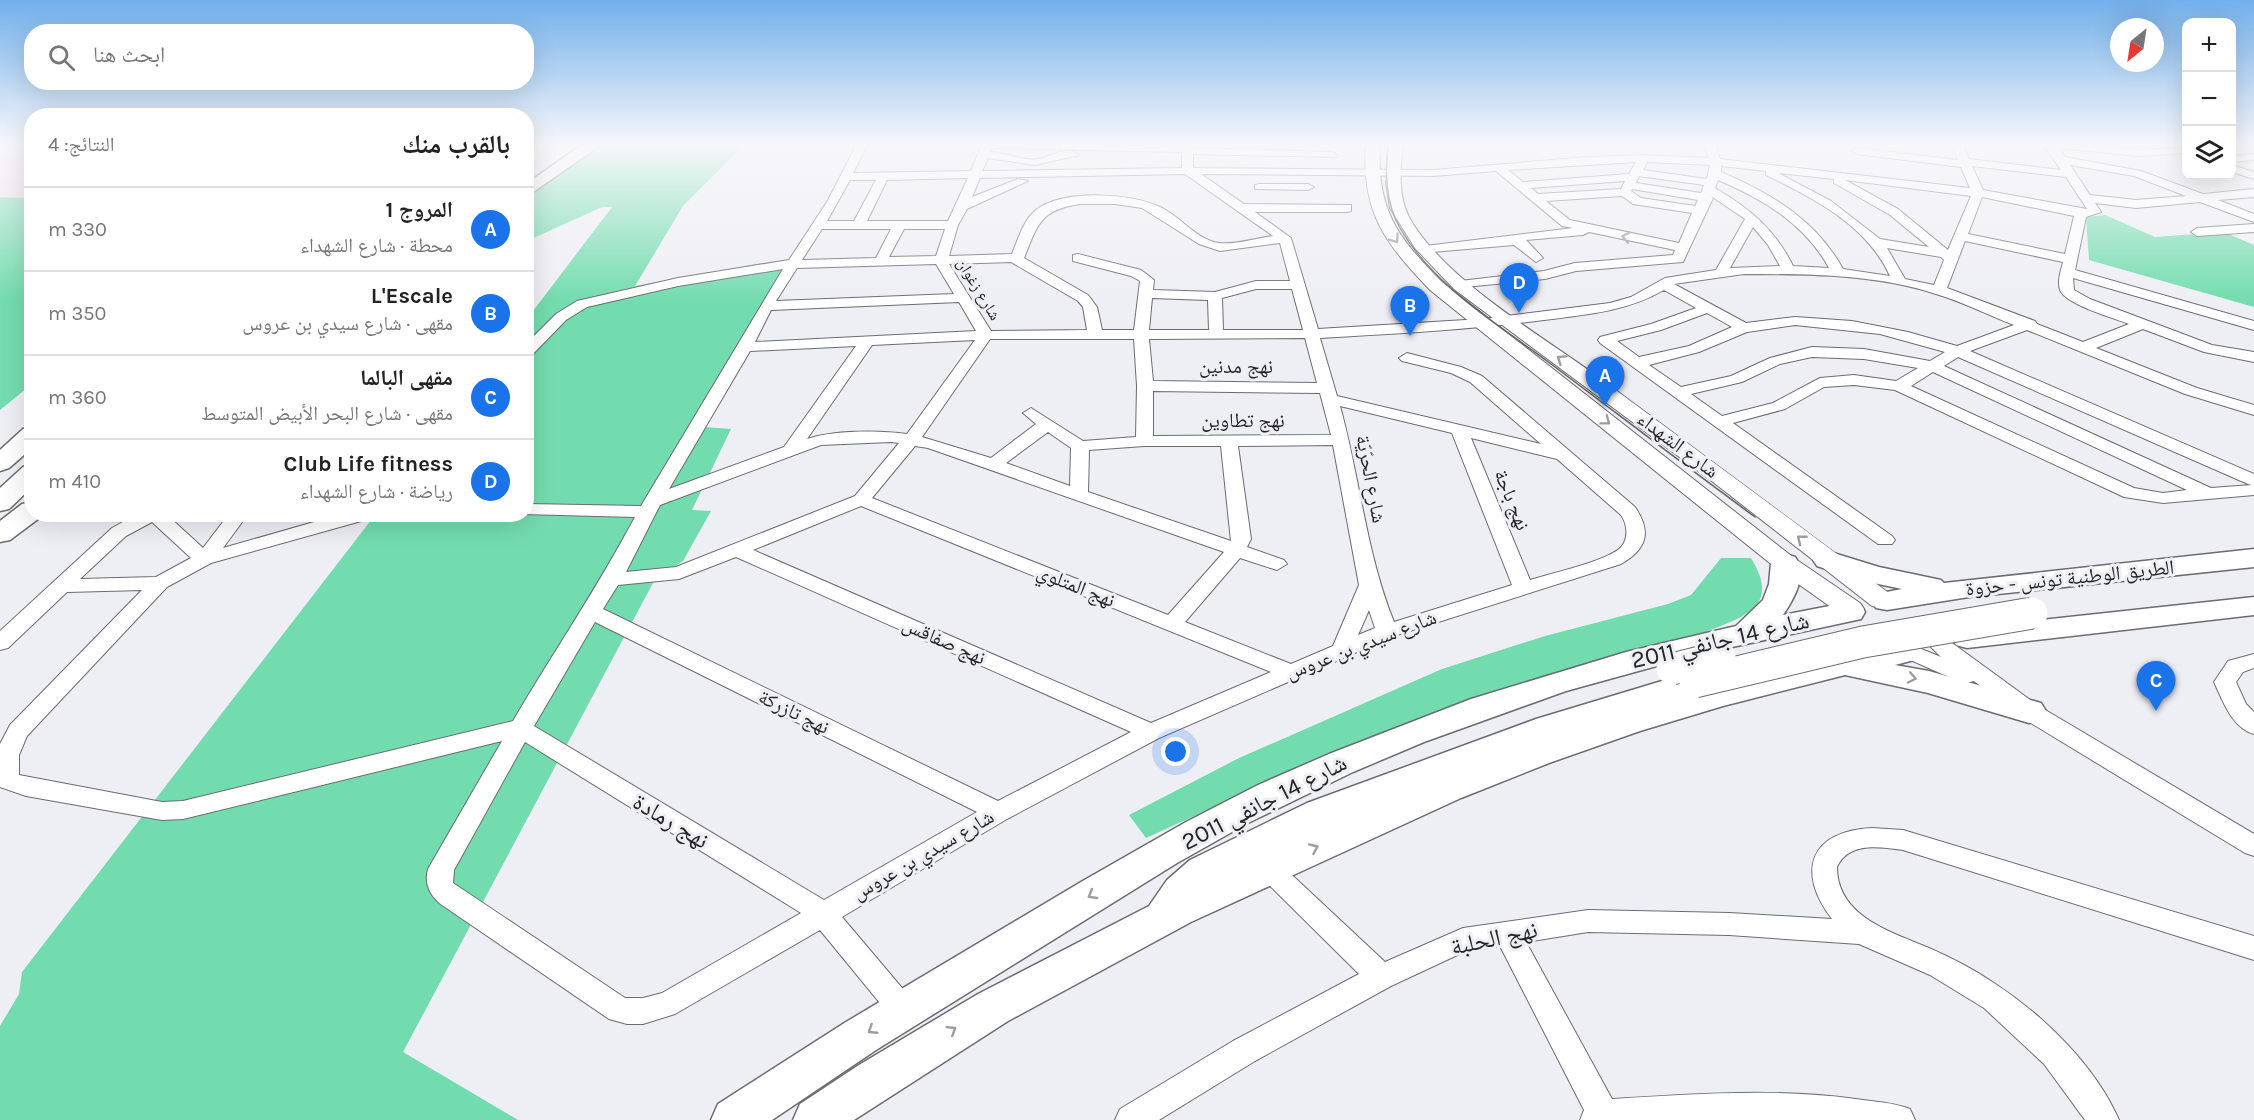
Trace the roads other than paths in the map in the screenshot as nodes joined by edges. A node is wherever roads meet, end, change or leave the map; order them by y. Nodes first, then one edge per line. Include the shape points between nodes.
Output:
1 (836, 196) edge
2 (873, 196) edge
3 (966, 196) edge
4 (984, 196) edge
5 (1225, 196) edge
6 (1374, 196) edge
7 (1394, 196) edge
8 (1543, 196) edge
9 (1636, 196) edge
10 (1706, 196) edge
11 (1729, 196) edge
12 (1761, 196) edge
13 (1815, 196) edge
14 (1865, 196) edge
15 (1977, 196) edge
16 (1990, 196) edge
17 (2210, 196) edge
18 (2200, 197) junction
19 (1533, 198) joint
20 (2088, 198) joint
21 (962, 207) junction
22 (1242, 207) junction
23 (1347, 208) dead end
24 (1701, 211) junction
25 (2081, 214) junction
26 (1752, 217) junction
27 (2254, 218) edge
28 (817, 225) junction
29 (952, 225) junction
30 (858, 226) junction
31 (898, 226) junction
32 (2254, 228) edge
33 (1592, 230) junction
34 (2197, 232) dead end
35 (1962, 237) junction
36 (1285, 238) junction
37 (1517, 241) junction
38 (1874, 242) junction
39 (1425, 250) junction
40 (1681, 253) junction
41 (1948, 257) junction
42 (1017, 258) junction
43 (1078, 258) dead end
44 (1536, 258) dead end
45 (941, 261) junction
46 (880, 263) junction
47 (791, 264) junction
48 (2069, 266) junction
49 (1788, 269) junction
50 (1838, 272) junction
51 (1721, 273) junction
52 (1899, 281) junction
53 (1668, 283) junction
54 (1300, 285) junction
55 (1460, 285) junction
56 (1939, 290) junction
57 (1147, 294) junction
58 (1215, 296) junction
59 (963, 298) junction
60 (766, 306) junction
61 (1708, 308) junction
62 (2192, 308) junction
63 (2106, 310) junction
64 (1506, 320) junction
65 (1482, 323) junction
66 (2030, 324) junction
67 (2142, 324) junction
68 (2254, 326) edge
69 (1744, 328) junction
70 (1141, 333) junction
71 (1216, 333) junction
72 (1095, 334) junction
73 (1312, 334) junction
74 (986, 335) junction
75 (868, 340) junction
76 (534, 345) edge
77 (745, 346) junction
78 (2085, 347) junction
79 (1957, 351) junction
80 (2254, 357) edge
81 (1407, 358) dead end
82 (1639, 362) junction
83 (1932, 366) junction
84 (1145, 386) junction
85 (1899, 386) junction
86 (1681, 392) junction
87 (1328, 393) junction
88 (2254, 410) edge
89 (1031, 413) dead end
90 (1723, 421) junction
91 (1047, 424) junction
92 (1459, 430) junction
93 (912, 439) junction
94 (1341, 440) junction
95 (24, 441) edge
96 (1144, 441) junction
97 (1228, 441) junction
98 (1080, 446) junction
99 (791, 449) junction
100 (1563, 455) junction
101 (0, 463) edge
102 (993, 465) junction
103 (24, 480) edge
104 (2254, 480) edge
105 (2254, 490) edge
106 (2209, 494) junction
107 (1079, 495) junction
108 (861, 500) junction
109 (0, 503) edge
110 (651, 507) junction
111 (534, 510) edge
112 (24, 516) edge
113 (137, 522) edge
114 (164, 522) edge
115 (233, 522) edge
116 (336, 522) edge
117 (0, 534) edge
118 (1886, 540) dead end
119 (1237, 549) junction
120 (737, 550) junction
121 (2254, 558) edge
122 (204, 559) junction
123 (1827, 560) junction
124 (1785, 563) junction
125 (1277, 564) dead end
126 (2254, 575) edge
127 (612, 579) junction
128 (160, 583) junction
129 (1369, 585) junction
130 (60, 586) junction
131 (1522, 587) junction
132 (1969, 588) junction
133 (2254, 594) edge
134 (1867, 605) junction
135 (2019, 606) junction
136 (2254, 606) edge
137 (591, 612) junction
138 (1172, 624) junction
139 (1387, 631) junction
140 (1748, 631) junction
141 (0, 643) edge
142 (1926, 648) junction
143 (1342, 649) junction
144 (2254, 661) edge
145 (1834, 666) junction
146 (1291, 672) junction
147 (1683, 675) junction
148 (2018, 704) junction
149 (2254, 726) edge
150 (520, 729) junction
151 (1151, 732) junction
152 (5, 783) edge
153 (998, 812) junction
154 (2254, 846) edge
155 (1268, 868) junction
156 (1132, 871) junction
157 (823, 913) junction
158 (1163, 916) junction
159 (1507, 932) junction
160 (1864, 933) junction
161 (2254, 948) edge
162 (1381, 977) junction
163 (903, 1011) junction
164 (1602, 1118) edge
165 (1134, 1119) edge
166 (734, 1120) edge
167 (816, 1120) edge
168 (1899, 1120) edge
169 (2103, 1120) edge

1 - 28 street
2 - 30 street
3 - 21 street
4 - 21 street
5 - 22 street
6 -> 65 main road, شارع الشهداء via 1388,229 1403,250 1436,286
7 - 39 main road, شارع الشهداء
8 - 19 street
9 - 24 street via 1637,201
10 - 24 street
11 - 26 street
12 - 50 street via 1823,244
13 - 38 street via 1856,224
14 - 41 street via 1894,212
15 - 35 street
16 - 25 street
17 - 18 street
18 - 20 street via 2136,204
18 - 27 street
19 - 33 street via 1561,220
20 - 25 street via 2094,212
21 - 29 street
22 - 23 street
22 - 36 street
24 - 40 street
25 - 48 street
26 - 49 street via 1775,242
26 - 51 street
28 - 30 street
28 - 47 street
29 - 31 street
29 - 45 street
30 - 31 street
31 - 46 street
32 - 34 street
33 - 37 street via 1523,237
40 -> 33 street
35 - 41 street
35 - 48 street
36 - 42 street via 1215,246 1147,205 1122,200 1080,201 1040,212
36 - 54 street, شارع الحرّيّة
37 - 39 street
37 - 44 street
38 - 41 street
38 - 52 street via 1895,268
39 - 55 main road, شارع الشهداء
40 - 53 street
40 - 55 street
41 - 56 street
42 - 45 street
42 - 72 street via 1023,266 1083,298 1090,307
43 - 57 street via 1145,277
45 - 46 street
45 - 59 street, شارع زغوان
46 - 47 street
47 - 60 street
47 - 76 street via 597,299 570,310
48 - 62 street
48 - 63 street via 2065,282 2068,292
49 - 50 street
49 - 51 street
50 - 52 street
51 - 53 street
52 - 56 street
53 - 61 street
53 - 64 street via 1636,300 1611,307
54 - 58 street via 1256,285
54 - 73 street, شارع الحرّيّة
55 - 64 main road, شارع الشهداء
56 - 66 street
57 - 58 street
57 - 70 street
58 - 71 street
59 - 60 street
59 - 74 street, شارع زغوان
60 - 77 street
61 - 69 street
61 - 82 street via 1605,340
62 - 63 street
62 - 68 street
63 - 67 street
64 - 65 street
123 -> 64 main road, شارع الشهداء via 1721,477
65 - 73 street
65 -> 124 main road, شارع الشهداء
66 - 78 street
66 - 79 street
67 - 78 street
67 - 80 street via 2209,349
69 - 79 street via 1803,323 1862,327 1920,338
69 - 82 street via 1682,353
70 - 71 street
70 - 72 street
70 - 84 street
71 - 73 street
72 - 74 street
73 - 87 street, شارع الحرّيّة
74 - 75 street
74 - 93 street
75 - 77 street
75 - 99 street
77 - 110 street
78 - 88 street via 2192,391
79 - 83 street
79 - 104 street
81 - 100 street, شارع سيدي بن عروس via 1476,379
82 - 86 street
83 - 85 street
83 - 86 street via 1864,354 1812,352 1775,361 1736,379
83 - 106 street
84 - 87 street, نهج مدنين
84 - 96 street
85 - 90 street via 1854,380 1820,383 1779,406
85 - 106 street via 2130,493 2163,498
86 - 90 street
87 - 92 street, نهج مدنين
87 - 94 street, شارع الحرّيّة
89 - 91 street
90 - 118 street
91 - 98 street
91 - 102 street
92 - 100 street, نهج مدنين
92 - 131 street, نهج باجة
93 - 99 street via 829,439
93 - 102 street
93 - 108 street
94 - 97 street, نهج تطاوين
94 - 129 street, شارع الحرّيّة
95 - 101 highway
96 - 97 street, نهج تطاوين
96 - 98 street, نهج تطاوين
97 - 119 street via 1241,528
98 - 107 street
99 - 110 street
100 - 131 street, شارع سيدي بن عروس via 1628,511 1635,522 1633,544 1626,553 1599,566
102 - 107 street
103 - 109 highway
105 - 106 street
107 - 119 street
108 - 120 street
108 - 138 street, نهج المتلوي
110 - 111 street
110 - 127 street
112 - 117 highway
113 - 130 street via 125,527
114 - 122 street
115 - 122 street
116 - 122 street
119 - 125 street
119 - 138 street
120 - 127 street via 679,573
120 - 151 street, نهج صفاقس
121 - 132 highway, الطريق الوطنية تونس - حزوة
122 - 128 street
123 - 132 highway via 1898,580
123 - 134 main road, شارع الشهداء
124 - 134 main road, شارع الشهداء
124 - 140 highway via 1782,596 1769,615
126 - 135 highway
127 - 137 street
128 - 130 street
128 - 152 street via 18,731 6,755
129 - 139 street, شارع الحرّيّة
129 - 143 street
130 - 141 street
131 - 139 street, شارع سيدي بن عروس
132 - 134 highway, الطريق الوطنية تونس - حزوة
133 - 135 highway
134 - 140 highway, شارع 14 جانفي 2011
134 - 142 highway via 1854,626 1870,639
134 - 142 highway via 1911,608 1931,620 1941,634
135 - 147 highway, bridge via 1863,642
136 - 142 highway via 2135,617
137 - 150 street
137 - 153 street, نهج تازركة
138 - 146 street, نهج المتلوي
139 - 143 street, شارع سيدي بن عروس
140 - 156 highway, شارع 14 جانفي 2011 via 1530,690 1391,741 1268,796
142 - 145 highway
142 - 148 street
143 - 146 street, شارع سيدي بن عروس
144 - 149 street via 2238,664 2229,671 2225,682 2237,708
145 -> 148 highway via 1929,682
155 -> 145 highway via 1538,753 1737,691
146 - 151 street, شارع سيدي بن عروس
147 - 156 highway via 1539,707 1366,772 1171,862
147 - 158 highway via 1320,813 1203,871 1181,891
148 - 154 street
150 - 152 street via 183,810 162,811
150 - 157 street, نهج رمادة
150 - 157 street, شارع سيدي بن عروس via 441,869 439,886 607,1004 635,1014 661,1008
151 - 153 street, شارع سيدي بن عروس
153 - 157 street, شارع سيدي بن عروس
155 - 158 highway
155 - 162 street
156 -> 163 highway, شارع 14 جانفي 2011
157 - 163 street, نهج رمادة
167 -> 158 highway via 982,1011
159 - 160 street, نهج الحلبة via 1588,921 1729,924
159 - 162 street, نهج الحلبة via 1463,940
159 - 164 street
160 - 161 street via 1828,895 1822,877 1824,862 1832,851 1845,841 1871,837 1903,840
160 - 169 street via 1938,964 1992,998 2060,1057
162 - 165 street, نهج الحلبة via 1244,1051
163 -> 166 highway, شارع 14 جانفي 2011
164 - 168 street via 1723,1107 1833,1111

